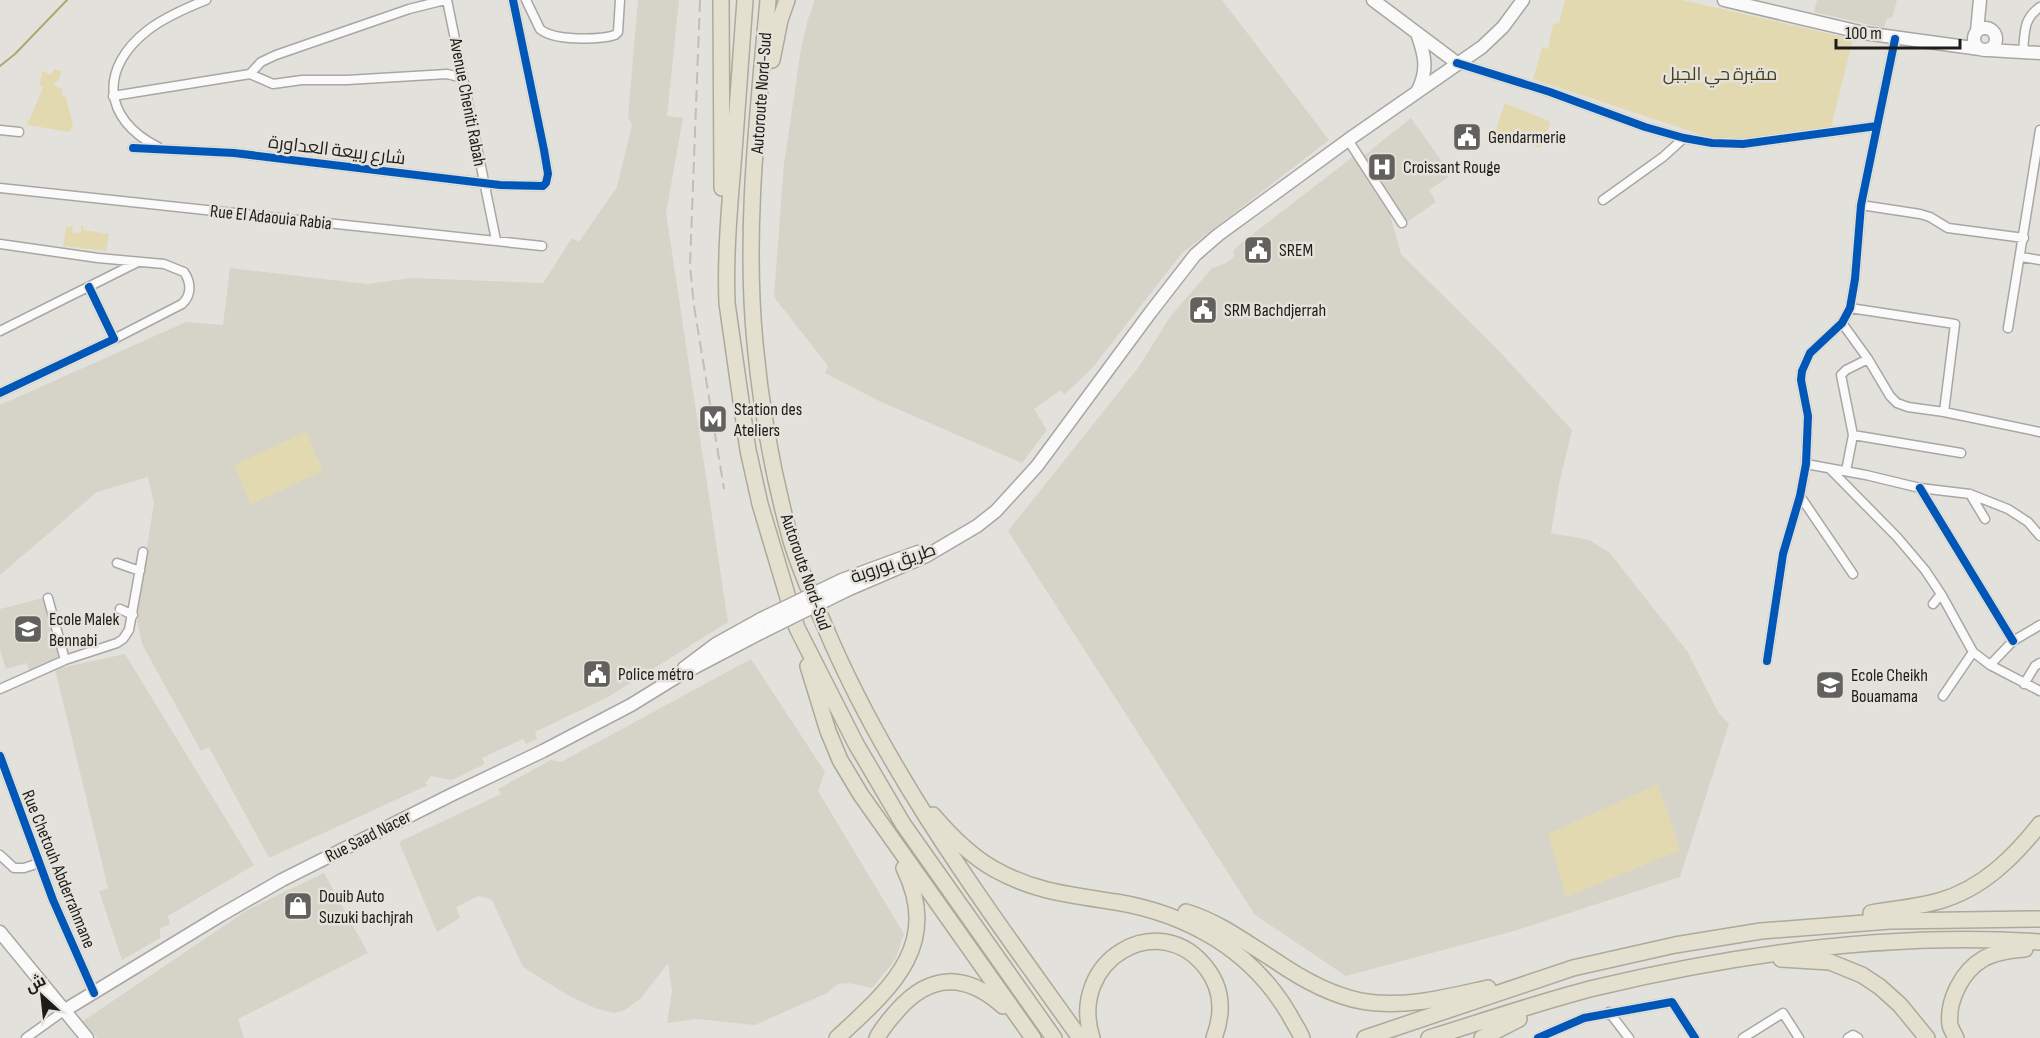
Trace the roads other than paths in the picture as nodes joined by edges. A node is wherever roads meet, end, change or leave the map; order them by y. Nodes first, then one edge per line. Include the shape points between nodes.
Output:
1 (206, 0) edge
2 (446, 0) edge
3 (513, 0) edge
4 (526, 0) edge
5 (620, 0) edge
6 (721, 0) edge
7 (745, 0) edge
8 (768, 0) edge
9 (787, 0) edge
10 (1373, 0) edge
11 (1523, 0) edge
12 (1724, 0) edge
13 (1980, 0) edge
14 (1988, 0) edge
15 (2040, 7) edge
16 (1994, 32) junction
17 (1417, 34) junction
18 (1896, 39) junction
19 (1980, 42) junction
20 (2017, 51) junction
21 (2040, 53) edge
22 (1457, 63) junction
23 (250, 74) junction
24 (463, 78) junction
25 (1418, 90) junction
26 (112, 96) junction
27 (1877, 126) junction
28 (0, 130) edge
29 (2040, 130) edge
30 (19, 132) dead end
31 (757, 133) junction
32 (1684, 138) junction
33 (1348, 140) junction
34 (133, 148) dead end
35 (161, 148) junction
36 (484, 182) junction
37 (0, 188) edge
38 (1604, 200) dead end
39 (1861, 205) junction
40 (1402, 223) dead end
41 (2024, 238) junction
42 (496, 240) junction
43 (0, 243) edge
44 (542, 246) dead end
45 (2020, 257) junction
46 (2040, 260) edge
47 (137, 262) junction
48 (726, 281) junction
49 (89, 286) junction
50 (1850, 308) junction
51 (1842, 323) junction
52 (2008, 328) dead end
53 (0, 331) edge
54 (114, 339) junction
55 (1868, 359) junction
56 (0, 393) edge
57 (1944, 411) junction
58 (2040, 432) edge
59 (1853, 435) junction
60 (1961, 453) dead end
61 (1806, 464) junction
62 (1830, 469) junction
63 (1846, 471) junction
64 (1920, 488) junction
65 (1970, 494) junction
66 (1800, 496) junction
67 (1985, 519) dead end
68 (2040, 536) edge
69 (143, 552) dead end
70 (117, 563) dead end
71 (140, 571) junction
72 (1853, 574) dead end
73 (1941, 594) junction
74 (48, 598) dead end
75 (1933, 604) dead end
76 (120, 609) dead end
77 (133, 615) junction
78 (2040, 625) edge
79 (797, 628) junction
80 (2013, 641) junction
81 (1973, 652) junction
82 (65, 660) junction
83 (1767, 661) dead end
84 (2040, 663) edge
85 (1990, 665) junction
86 (678, 676) joint
87 (2024, 684) junction
88 (0, 689) edge
89 (2040, 691) edge
90 (1943, 696) dead end
91 (0, 756) edge
92 (895, 767) junction
93 (3, 778) edge
94 (2040, 824) edge
95 (886, 834) junction
96 (0, 855) edge
97 (39, 863) junction
98 (1117, 902) junction
99 (2040, 920) edge
100 (1761, 931) junction
101 (0, 932) edge
102 (2040, 942) edge
103 (2040, 949) edge
104 (1751, 956) junction
105 (1573, 969) junction
106 (1592, 989) junction
107 (94, 993) junction
108 (65, 1011) junction
109 (1609, 1012) junction
110 (1558, 1028) junction
111 (1301, 1036) edge
112 (26, 1038) edge
113 (87, 1038) edge
114 (837, 1038) edge
115 (877, 1038) edge
116 (1031, 1038) edge
117 (1054, 1038) edge
118 (1080, 1038) edge
119 (1092, 1038) edge
120 (1214, 1038) edge
121 (1365, 1038) edge
122 (1429, 1038) edge
123 (1482, 1038) edge
124 (1538, 1038) edge
125 (1564, 1038) edge
126 (1629, 1038) edge
127 (1695, 1038) edge
128 (1743, 1038) edge
129 (1799, 1038) edge
130 (1848, 1038) edge
131 (1858, 1038) edge
132 (1927, 1038) edge
133 (1956, 1038) edge

1 - 26 street via 161,22 137,40 115,71
2 - 23 street via 276,55 261,62
2 - 24 street, Avenue Cheniti Rabah
3 - 36 street, شارع ربيعة العداورة via 548,174 545,185
4 - 5 street via 544,33 584,38 618,32
6 - 48 highway
7 - 48 highway, Autoroute Nord-Sud
8 - 31 highway, Autoroute Nord-Sud
9 - 31 highway
10 - 17 main road
11 - 22 main road, طريق بوروبة via 1496,33
12 - 18 main road
13 - 19 main road
14 - 16 main road via 1987,12
15 - 20 street via 2026,22
16 - 19 main road via 1985,28
16 - 19 main road via 1996,43
16 - 20 main road via 2002,43
17 - 22 main road
17 - 25 main road via 1426,68
18 - 19 main road via 1959,46
18 - 27 street
19 - 20 main road
20 - 21 main road
22 - 25 main road, طريق بوروبة
22 - 32 street
23 - 24 street via 273,84 447,74
23 - 26 street
24 - 36 street, Avenue Cheniti Rabah
25 - 33 main road, طريق بوروبة
26 - 35 street via 120,114 136,133
27 - 32 street via 1743,144
27 - 39 street
28 - 30 street
29 - 41 street
31 - 92 highway, Autoroute Nord-Sud via 752,240 754,343 782,502 794,548 831,641
32 - 38 street
33 - 40 street
33 - 86 main road, طريق بوروبة, bridge via 1195,255 1025,481 996,511 945,544 915,553 700,654
34 - 35 street, شارع ربيعة العداورة
35 - 36 street, شارع ربيعة العداورة
36 - 42 street, Avenue Cheniti Rabah
37 - 42 street, Rue El Adaouia Rabia
39 - 41 street via 1920,214 1948,228
39 - 50 street
41 - 45 street
42 - 44 street, Rue El Adaouia Rabia
43 - 47 street
45 - 46 street
45 - 52 street
47 - 49 street
47 - 54 street via 179,269 187,276 189,296 175,309
48 - 79 highway, Autoroute Nord-Sud via 748,450
49 - 53 street
49 - 54 street
50 - 51 street
50 - 57 street via 1955,324
51 - 55 street
51 - 61 street via 1815,346 1802,371 1808,416
54 - 56 street
55 - 57 street via 1897,403
55 - 59 street via 1841,375
57 - 58 street
59 - 60 street
59 - 63 street
61 - 62 street
61 - 66 street
62 - 63 street
62 - 73 street via 1898,537
63 - 64 street
64 - 65 street
64 - 80 street
65 - 67 street
65 - 68 street via 2008,509
66 - 72 street
66 - 83 street via 1783,554
69 - 71 street
70 - 71 street
71 - 77 street
73 - 75 street
73 - 81 street
74 - 82 street
76 - 77 street
77 - 82 street via 123,639
78 - 80 street
79 - 95 highway via 840,760
79 - 117 highway, Autoroute Nord-Sud via 856,744 903,824
80 - 85 street
81 - 85 street
81 - 90 street
82 - 88 street
84 - 87 street
85 - 87 street
86 - 107 main road, Rue Saad Nacer via 543,751 282,880
87 - 89 street
91 - 93 street, Rue Chetouh Abderrahmane
92 - 98 highway via 939,822 992,868 1052,892
92 - 118 highway, Autoroute Nord-Sud via 959,867
93 - 97 street, Rue Chetouh Abderrahmane
94 - 100 highway via 2007,862 1980,882 1941,901
95 - 114 highway via 914,891 916,934 898,976
95 - 116 highway
96 - 97 street via 14,868
97 - 107 street, Rue Chetouh Abderrahmane
98 - 105 highway via 1197,916 1230,931 1305,980 1360,1001 1393,1004 1443,998
98 - 111 highway via 1182,920 1225,944 1267,981
99 - 100 highway via 1890,921
100 - 105 highway via 1675,945
101 - 108 main road
102 - 104 highway via 1887,941
103 - 133 highway via 2008,950 1983,959 1966,974 1952,1000 1950,1026
104 - 106 highway
104 - 132 highway via 1830,962 1862,975 1900,1005
105 - 121 highway
106 - 122 highway
106 - 123 highway
107 - 108 main road, Rue Saad Nacer
108 - 112 street
108 - 113 main road
109 - 110 street
109 - 126 street
109 - 127 street via 1672,1002
110 - 124 street
110 - 125 street
115 - 116 highway via 912,996 945,982 966,983 991,995
119 - 120 highway via 1087,1011 1097,974 1125,949 1160,942 1189,951 1212,975 1221,1005
128 - 129 street via 1783,1013
130 - 131 street

